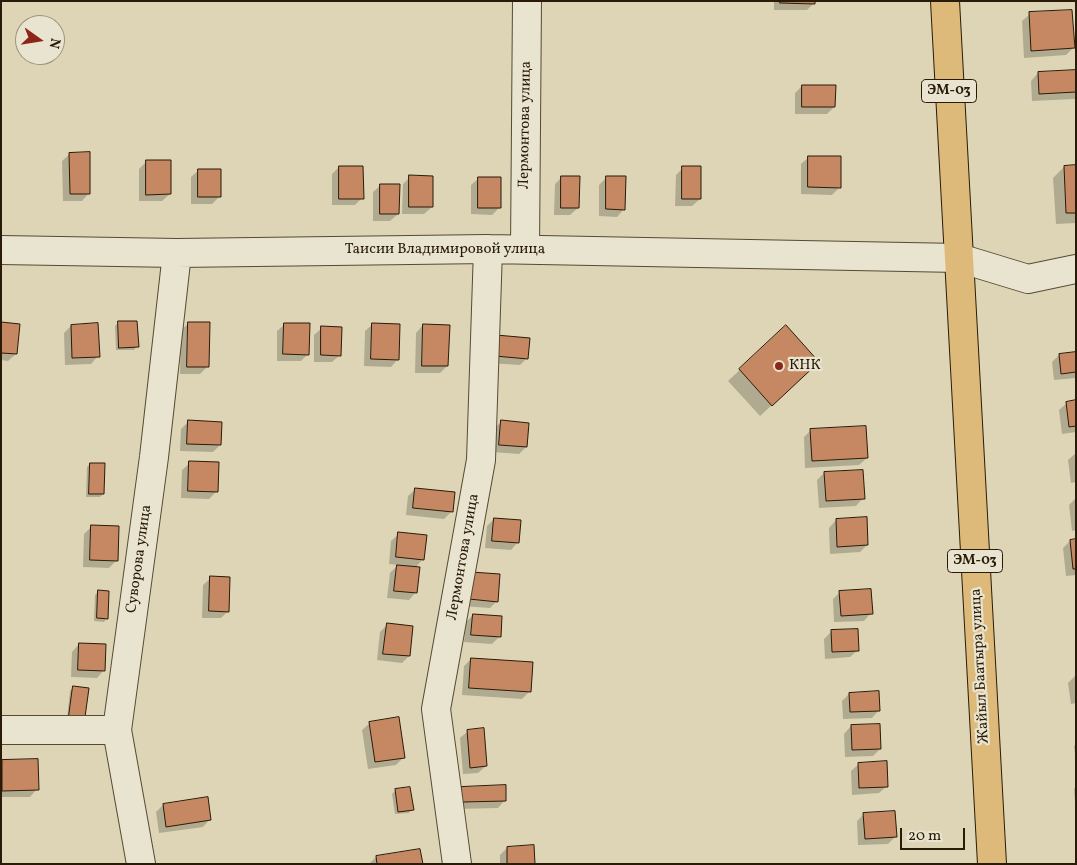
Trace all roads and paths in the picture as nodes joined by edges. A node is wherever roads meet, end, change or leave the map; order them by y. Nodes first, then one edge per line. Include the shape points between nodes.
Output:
1 (527, 1) edge
2 (945, 1) edge
3 (488, 248) junction
4 (525, 249) junction
5 (1, 250) edge
6 (176, 253) junction
7 (959, 258) junction
8 (1076, 269) edge
9 (1, 730) edge
10 (117, 730) junction
11 (141, 864) edge
12 (457, 864) edge
13 (992, 864) edge

1 - 4 street, Лермонтова улица
2 - 7 highway, ЭМ-03
3 - 4 street, Таисии Владимировой улица
3 - 6 street, Таисии Владимировой улица
3 - 12 street, Лермонтова улица via 481,460 436,709
4 - 7 street, Таисии Владимировой улица
5 - 6 street, Таисии Владимировой улица
6 - 10 street, Суворова улица via 154,457
7 - 8 street via 1028,279
7 - 13 highway, Жайыл Баатыра улица / ЭМ-03
9 - 10 street
10 - 11 street, Суворова улица

